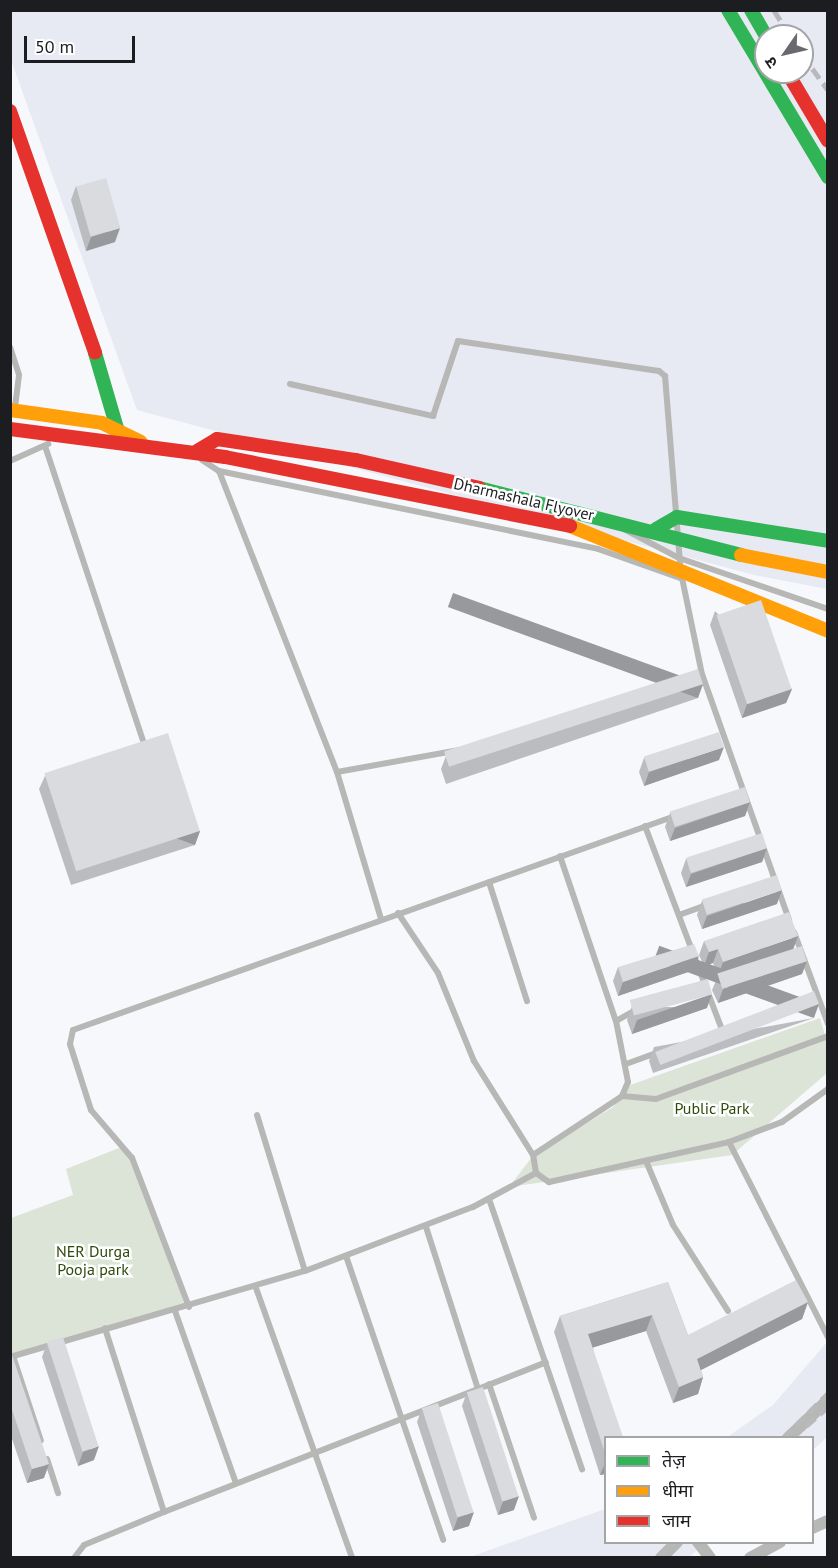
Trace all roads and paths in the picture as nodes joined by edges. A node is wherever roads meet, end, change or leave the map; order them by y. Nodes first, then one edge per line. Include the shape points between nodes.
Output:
1 (728, 10) edge
2 (751, 10) edge
3 (759, 24) edge
4 (794, 84) edge
5 (10, 111) edge
6 (828, 141) edge
7 (828, 177) edge
8 (10, 347) edge
9 (290, 384) dead end
10 (13, 410) edge
11 (121, 428) junction
12 (12, 429) edge
13 (62, 436) junction
14 (141, 442) junction
15 (45, 446) junction
16 (120, 446) junction
17 (197, 451) junction
18 (10, 461) edge
19 (219, 471) junction
20 (677, 517) junction
21 (614, 523) junction
22 (656, 529) junction
23 (828, 541) edge
24 (678, 542) junction
25 (679, 558) junction
26 (828, 572) edge
27 (680, 578) junction
28 (828, 609) edge
29 (828, 631) edge
30 (702, 674) junction
31 (691, 678) edge
32 (534, 730) edge
33 (143, 741) edge
34 (337, 772) junction
35 (743, 791) junction
36 (733, 795) edge
37 (689, 811) edge
38 (645, 826) junction
39 (560, 856) junction
40 (775, 880) junction
41 (489, 882) junction
42 (764, 884) edge
43 (711, 903) edge
44 (398, 914) junction
45 (679, 915) junction
46 (381, 920) junction
47 (801, 953) junction
48 (790, 956) edge
49 (715, 982) dead end
50 (705, 986) junction
51 (693, 990) edge
52 (817, 996) junction
53 (806, 1000) edge
54 (527, 1001) dead end
55 (649, 1006) edge
56 (616, 1022) junction
57 (828, 1024) edge
58 (732, 1027) edge
59 (722, 1030) junction
60 (711, 1034) edge
61 (828, 1036) edge
62 (669, 1049) edge
63 (626, 1064) junction
64 (828, 1089) edge
65 (622, 1096) junction
66 (257, 1115) dead end
67 (729, 1142) junction
68 (533, 1155) junction
69 (646, 1161) junction
70 (536, 1173) junction
71 (489, 1199) junction
72 (426, 1227) junction
73 (346, 1256) junction
74 (305, 1271) junction
75 (256, 1288) junction
76 (189, 1307) junction
77 (175, 1311) junction
78 (728, 1311) dead end
79 (105, 1328) junction
80 (828, 1337) edge
81 (12, 1356) edge
82 (546, 1362) junction
83 (489, 1384) junction
84 (478, 1389) junction
85 (828, 1400) edge
86 (400, 1419) junction
87 (789, 1436) edge
88 (313, 1453) junction
89 (582, 1469) dead end
90 (236, 1484) junction
91 (58, 1493) dead end
92 (164, 1512) junction
93 (534, 1518) dead end
94 (828, 1521) edge
95 (814, 1528) edge
96 (443, 1540) dead end
97 (675, 1544) edge
98 (700, 1544) edge
99 (776, 1544) edge
100 (74, 1557) edge
101 (352, 1557) edge
102 (661, 1557) edge
103 (710, 1557) edge
104 (750, 1557) edge

1 - 7 street
2 - 3 street
4 - 6 street
5 - 11 street
8 - 10 lane via 19,375
9 - 20 lane via 434,416 458,341 659,371 665,376
10 - 11 street
10 - 12 lane
11 - 14 street
11 - 16 street
12 - 13 street
13 - 15 lane
13 - 16 street
14 - 16 street
14 - 17 street, Dharmashala Flyover
15 - 18 lane
15 - 33 lane
17 - 19 lane
17 - 21 street via 217,439 356,460
17 - 29 street, Dharmashala Flyover, bridge via 590,530
19 - 27 lane via 598,549
19 - 34 lane
20 - 22 street
20 - 23 street
20 - 24 lane
21 - 22 street
21 - 25 lane
22 - 24 street
24 - 25 lane
24 - 26 street
25 - 27 lane
25 - 28 lane
27 - 30 lane
30 - 31 lane
30 - 35 lane
32 - 34 lane via 506,733 465,749
34 - 46 lane
35 - 36 lane
35 - 40 lane
37 - 38 lane
38 - 39 lane
38 - 45 lane
39 - 41 lane
39 - 56 lane
40 - 42 lane
40 - 47 lane
41 - 44 lane
41 - 54 lane
43 - 45 lane
44 - 46 lane
44 - 68 lane via 438,973 474,1060
45 - 50 lane
46 - 76 lane via 73,1030 69,1037 92,1110 132,1158
47 - 48 lane
47 - 52 lane
49 - 50 lane
50 - 51 lane
50 - 59 lane
52 - 53 lane
52 - 57 lane
55 - 56 lane
56 - 63 lane
58 - 59 lane
59 - 60 lane
61 - 65 lane via 656,1099
62 - 63 lane
63 - 65 lane via 628,1082
64 - 67 lane via 782,1122
65 - 68 lane
66 - 74 lane
67 - 69 lane
67 - 80 lane
68 - 70 lane
69 - 70 lane via 549,1182
69 - 78 lane via 673,1225
70 - 71 lane
71 - 72 lane
71 - 82 lane
72 - 73 lane
72 - 84 lane
73 - 74 lane
73 - 86 lane
74 - 75 lane
75 - 76 lane
75 - 88 lane
76 - 77 lane
77 - 79 lane
77 - 90 lane
79 - 81 lane
79 - 92 lane
81 - 91 lane
82 - 83 lane
82 - 89 lane
83 - 84 lane
83 - 93 lane
84 - 86 lane
85 - 87 street
86 - 88 lane
86 - 96 lane
88 - 90 lane
88 - 101 lane
90 - 92 lane
92 - 100 lane via 84,1545
94 - 95 street
97 - 102 street
98 - 103 street
99 - 104 street

